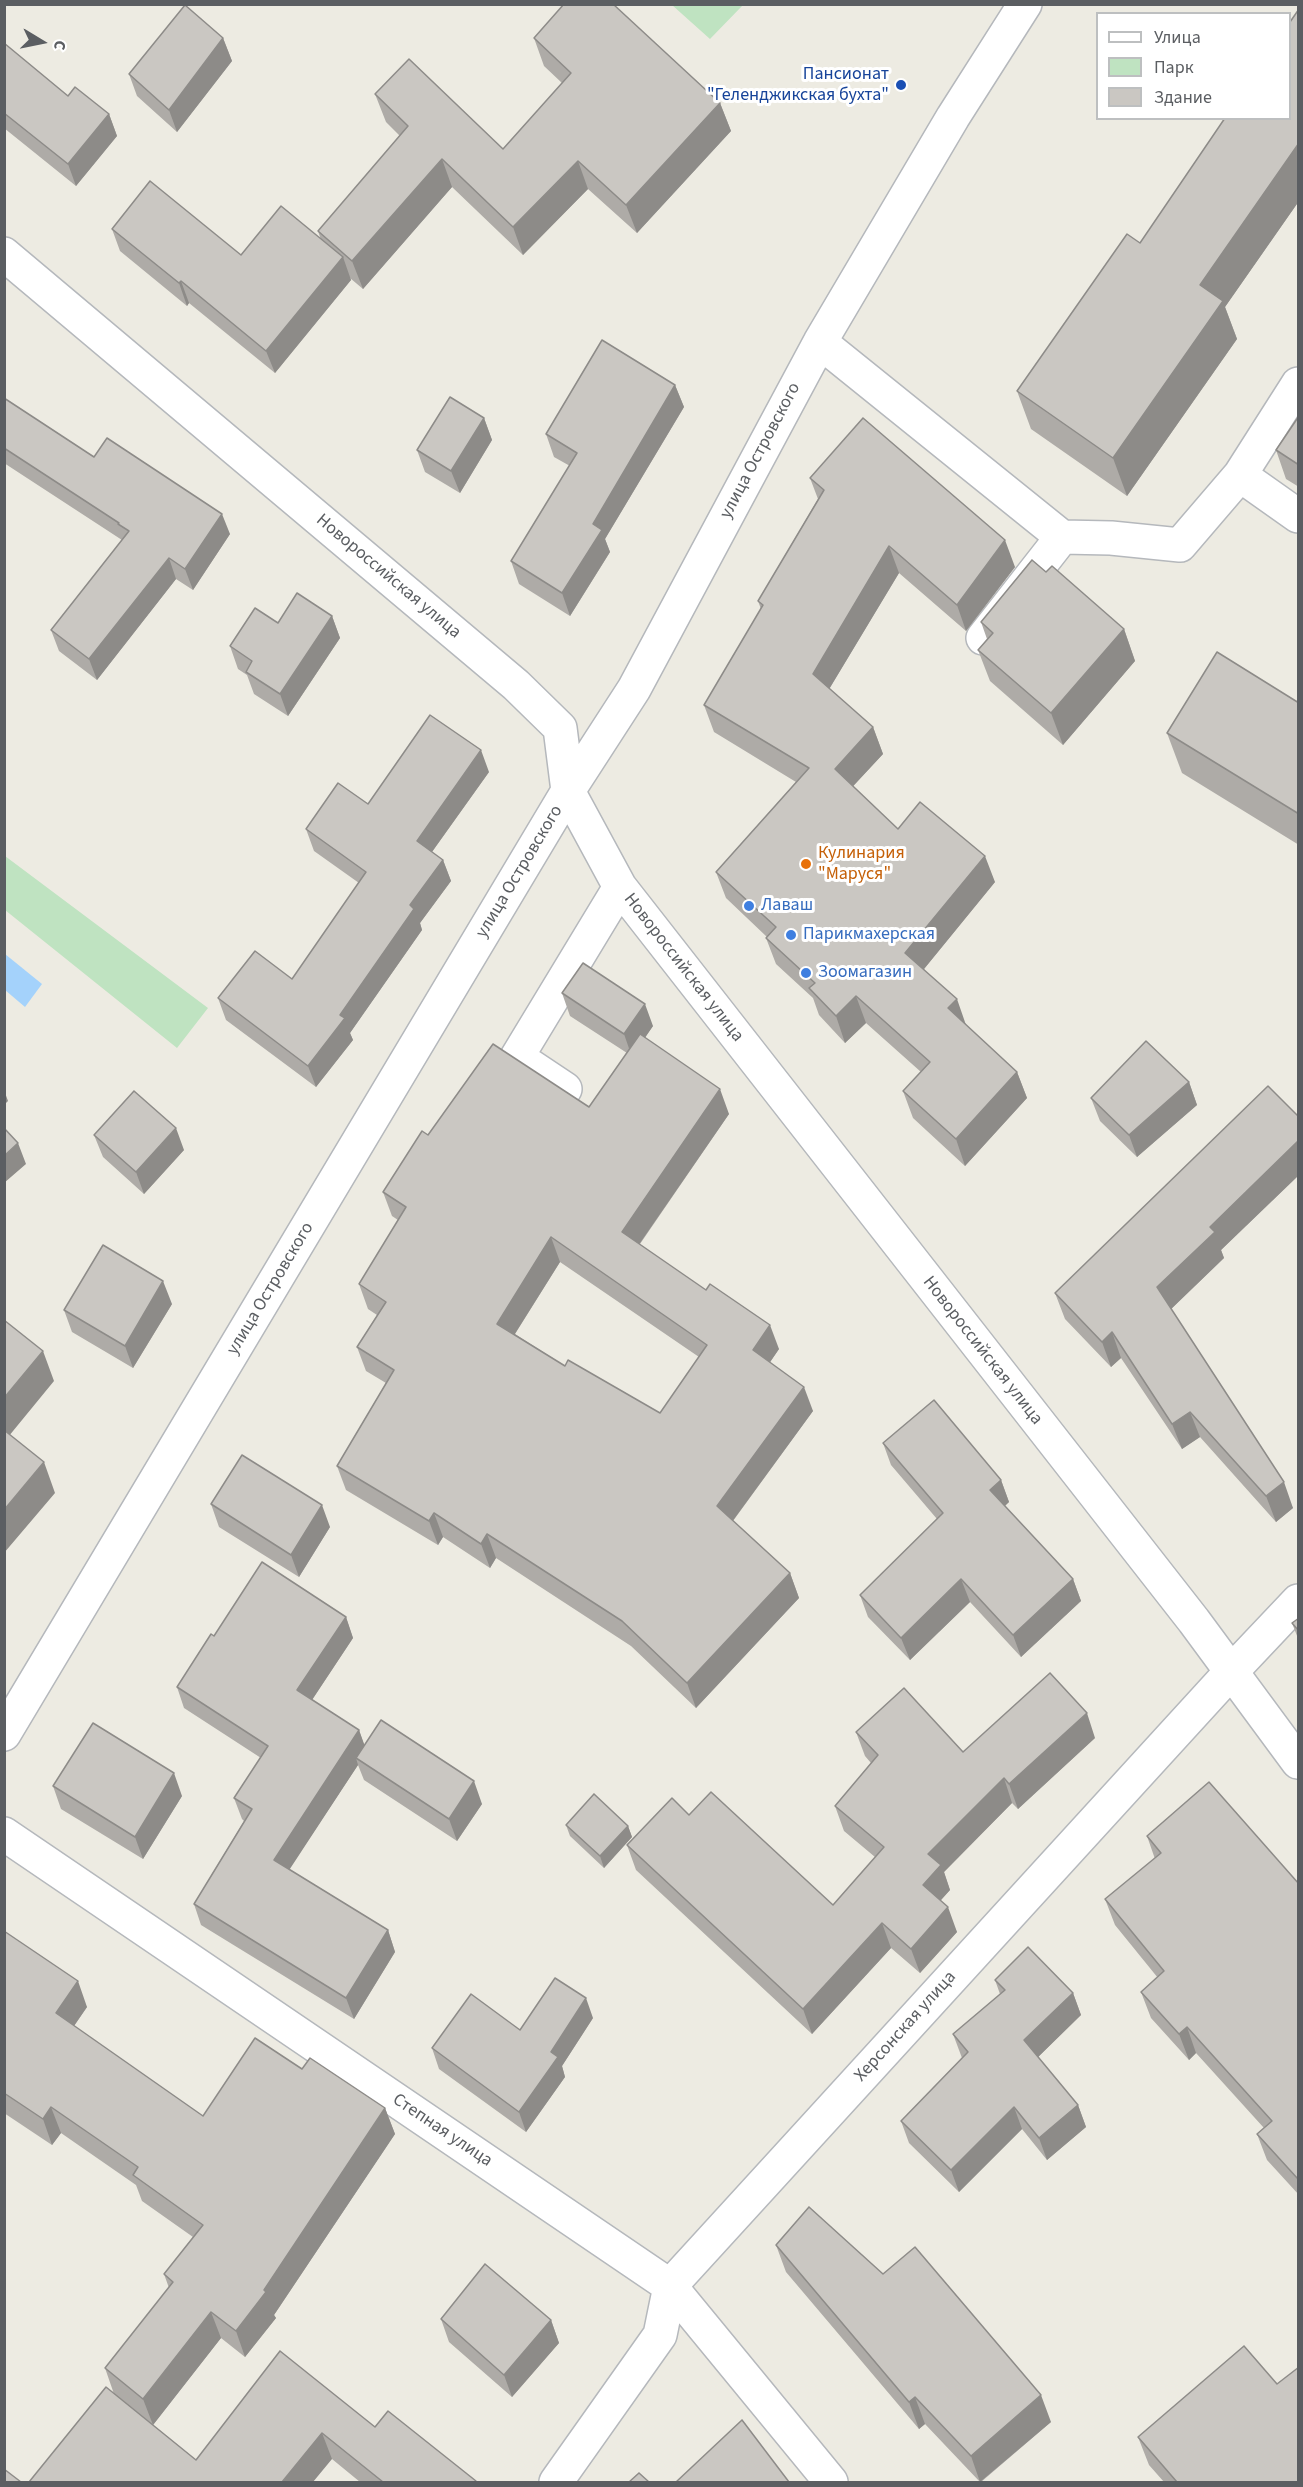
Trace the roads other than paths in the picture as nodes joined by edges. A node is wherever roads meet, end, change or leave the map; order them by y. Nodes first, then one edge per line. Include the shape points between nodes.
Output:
1 (1025, 4) edge
2 (4, 254) edge
3 (820, 342) junction
4 (1299, 384) edge
5 (1240, 475) junction
6 (1299, 516) edge
7 (1062, 537) junction
8 (983, 638) edge
9 (568, 791) junction
10 (620, 887) junction
11 (565, 1089) edge
12 (1299, 1601) edge
13 (1230, 1672) junction
14 (4, 1734) edge
15 (1299, 1762) edge
16 (4, 1834) edge
17 (670, 2286) junction
18 (556, 2482) edge
19 (831, 2482) edge

1 - 3 street, улица Островского
2 - 9 street, Новороссийская улица via 516,685 560,728
3 - 7 street
3 - 9 street, улица Островского via 634,689
4 - 5 street
5 - 6 street
5 - 7 street via 1180,545
7 - 8 street
9 - 10 street, Новороссийская улица
9 - 14 street, улица Островского
10 - 11 street via 517,1057
10 - 13 street, Новороссийская улица
12 - 13 street, Херсонская улица
13 - 15 street, Новороссийская улица
13 - 17 street, Херсонская улица
16 - 17 street, Степная улица
17 - 18 street via 660,2334
17 - 19 street, Степная улица

